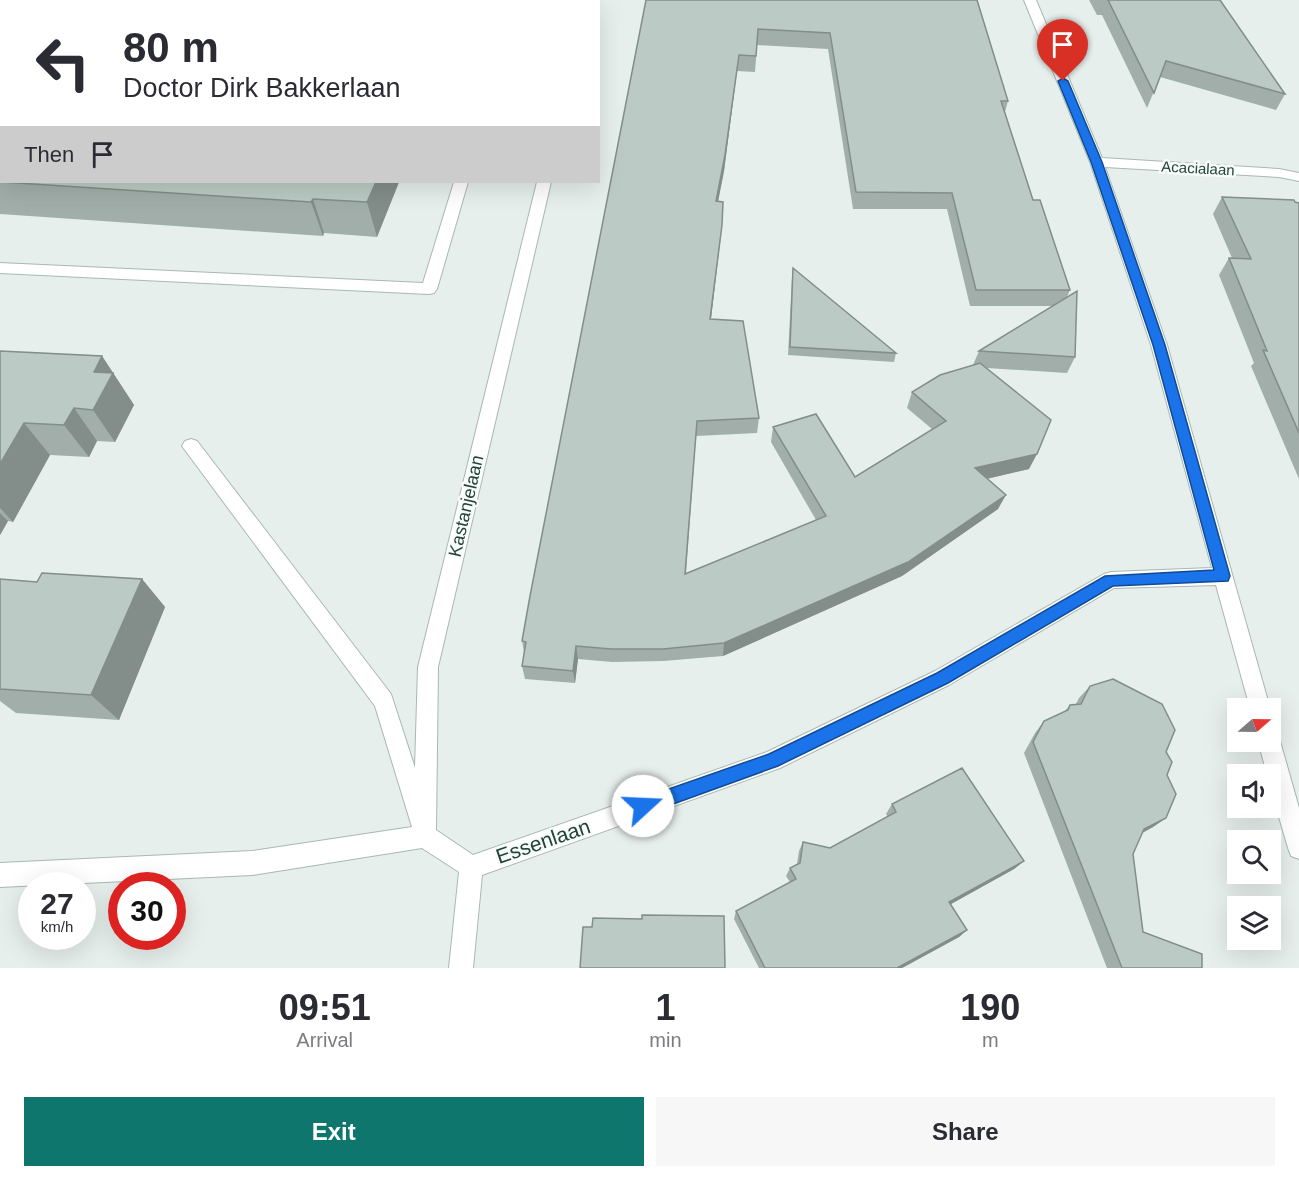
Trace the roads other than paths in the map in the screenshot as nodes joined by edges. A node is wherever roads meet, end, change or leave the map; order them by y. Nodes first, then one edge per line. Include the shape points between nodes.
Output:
1 (1030, 0) edge
2 (1097, 162) junction
3 (1299, 177) edge
4 (461, 183) edge
5 (543, 183) edge
6 (0, 268) edge
7 (191, 446) dead end
8 (1223, 576) junction
9 (1257, 698) edge
10 (1272, 752) edge
11 (425, 836) junction
12 (1299, 848) edge
13 (471, 867) junction
14 (0, 875) edge
15 (461, 968) edge

1 - 2 street
2 - 3 street, Acacialaan
2 - 8 street via 1159,345
4 - 6 street via 429,289
5 - 11 street, Kastanjelaan via 428,667
7 - 11 street via 384,701
8 - 9 street
8 - 13 street, Essenlaan via 1111,580 942,678 772,761
10 - 12 street
11 - 13 street
11 - 14 street via 252,862
13 - 15 street

